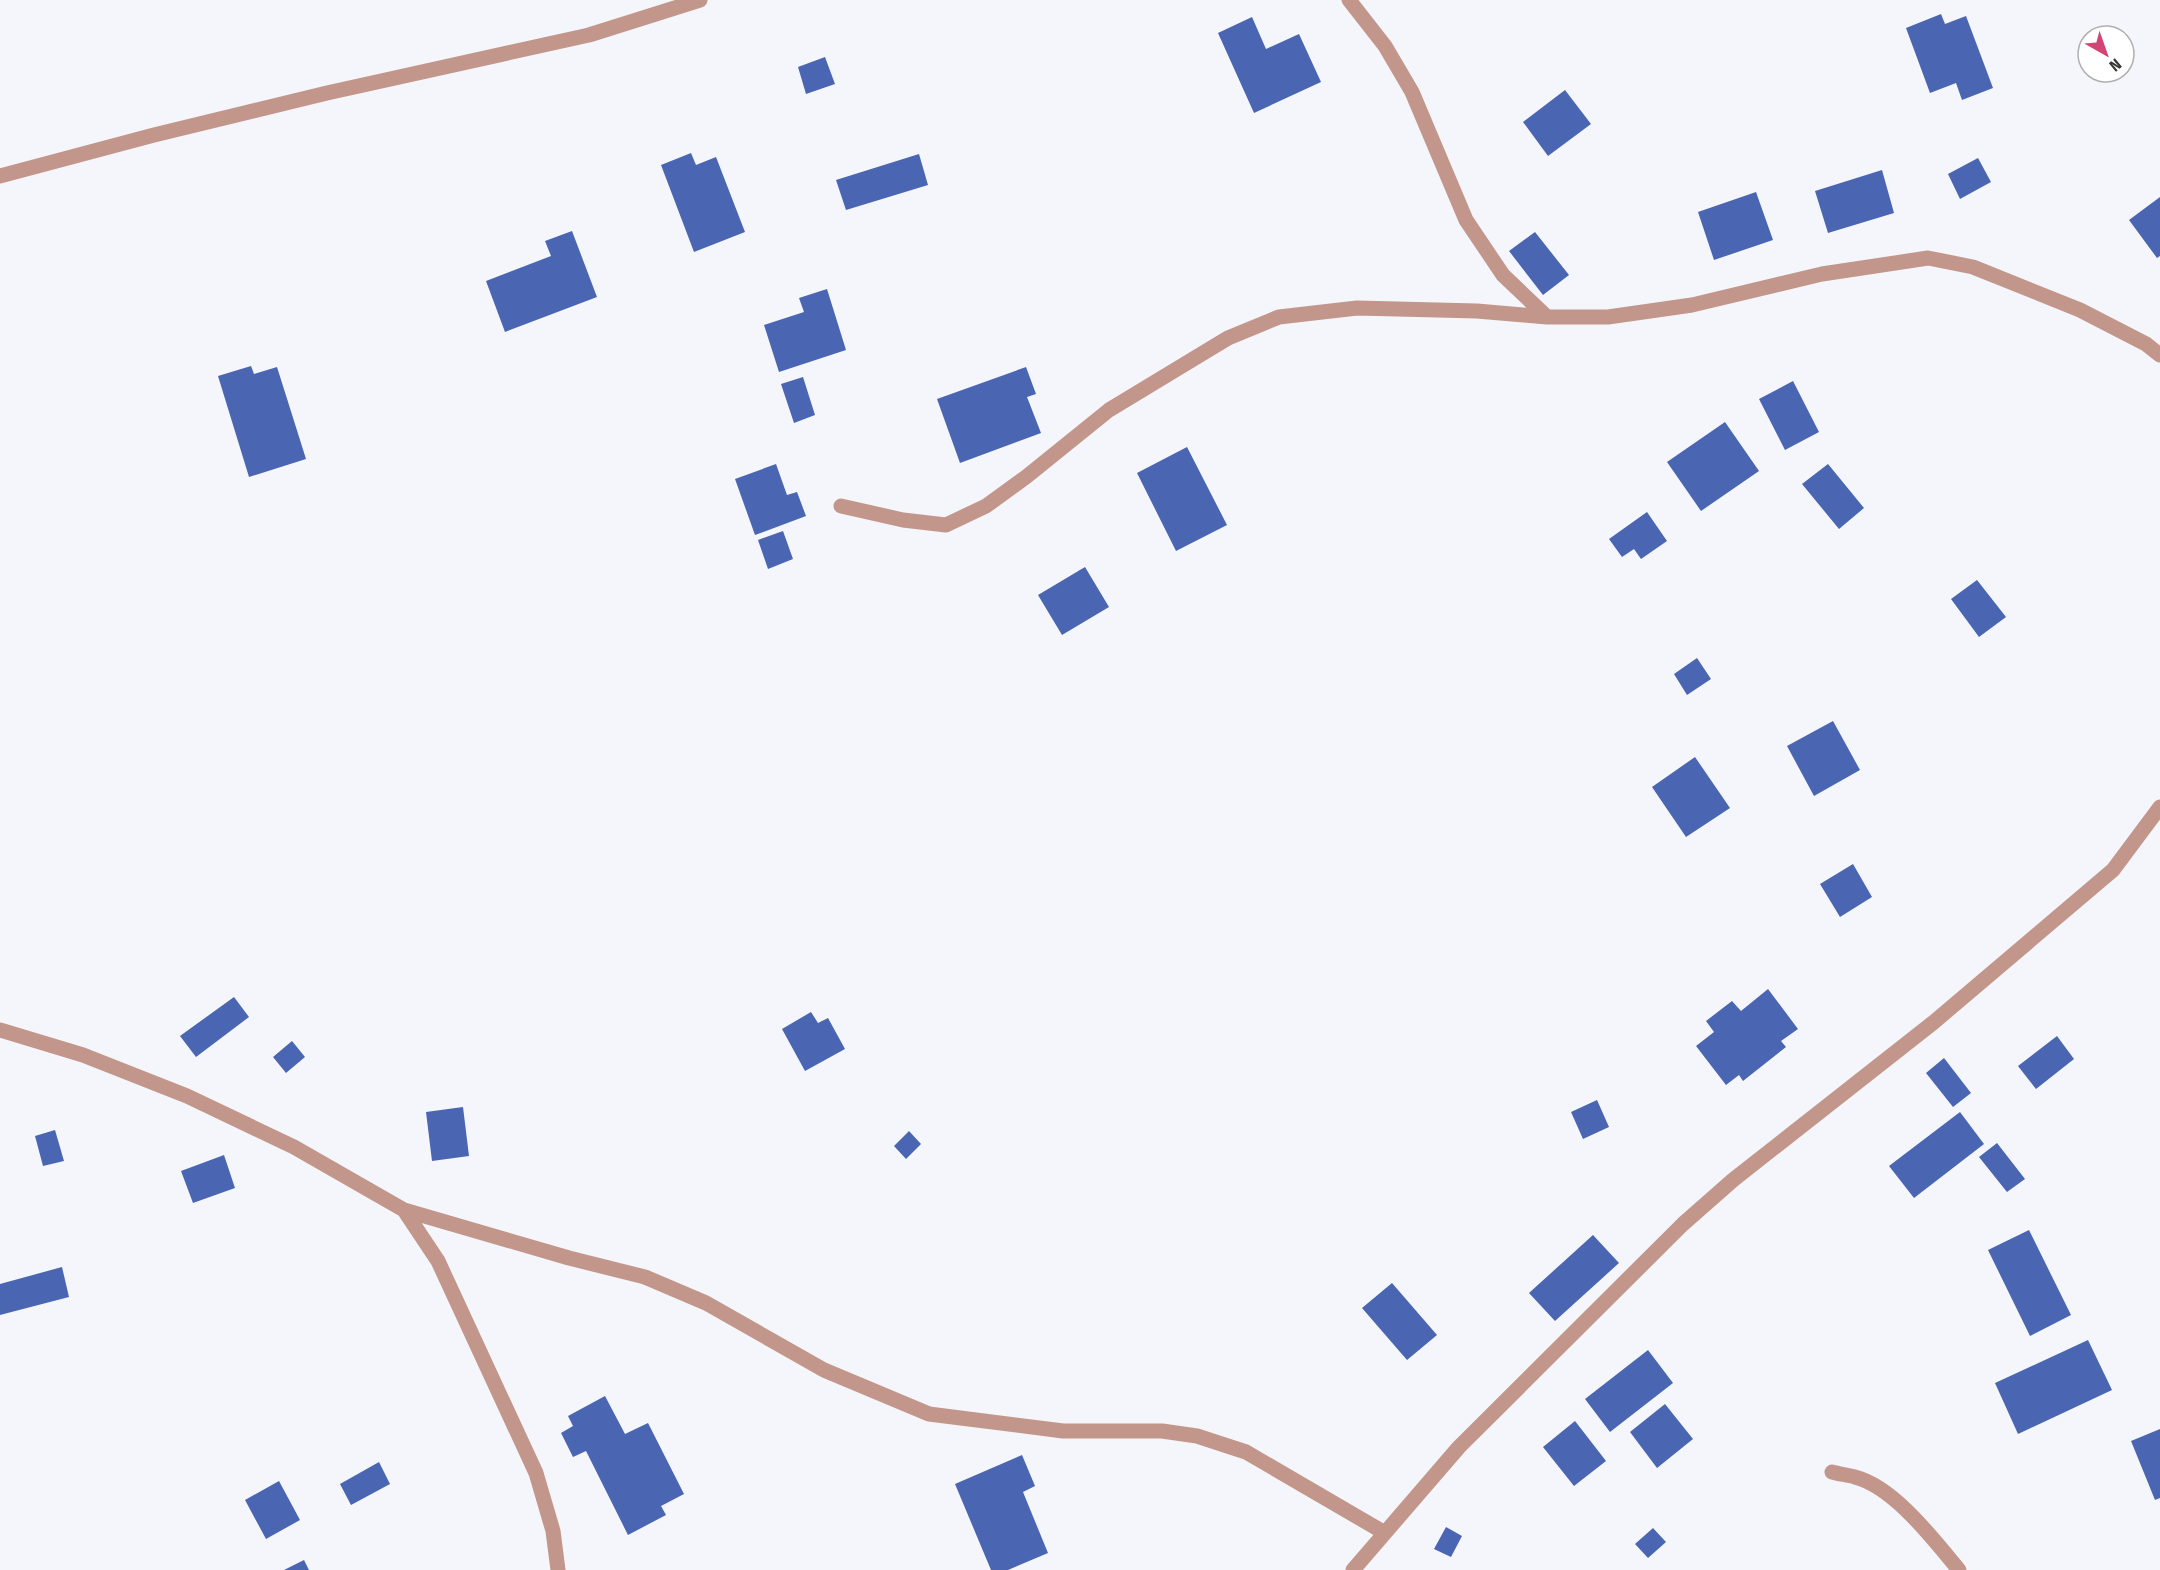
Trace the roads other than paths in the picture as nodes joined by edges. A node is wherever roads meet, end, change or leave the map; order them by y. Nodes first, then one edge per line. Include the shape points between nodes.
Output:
1 (700, 0) edge
2 (1349, 0) edge
3 (0, 176) edge
4 (1547, 317) junction
5 (2160, 355) edge
6 (841, 506) dead end
7 (2160, 807) edge
8 (0, 1030) edge
9 (404, 1210) junction
10 (1832, 1472) dead end
11 (1385, 1533) junction
12 (558, 1570) edge
13 (1353, 1570) edge
14 (1959, 1570) edge

1 - 3 street via 589,35 327,93
2 - 4 street via 1385,46 1412,92 1466,220 1503,275
4 - 5 street via 1608,317 1692,305 1822,274 1928,258 1973,267 2080,310
4 - 6 street via 1357,308 1279,317 1228,338 1109,410 994,501 946,525
7 - 11 street via 2113,870 1934,1022 1683,1224 1459,1447
8 - 9 street via 83,1055 187,1096 294,1148
9 - 11 street via 645,1277 706,1303 824,1370 929,1414 1063,1431 1162,1431 1197,1436 1246,1452
9 - 12 street via 438,1262 536,1473 553,1531
10 - 14 street via 1857,1477 1888,1494 1924,1528
11 - 13 street

